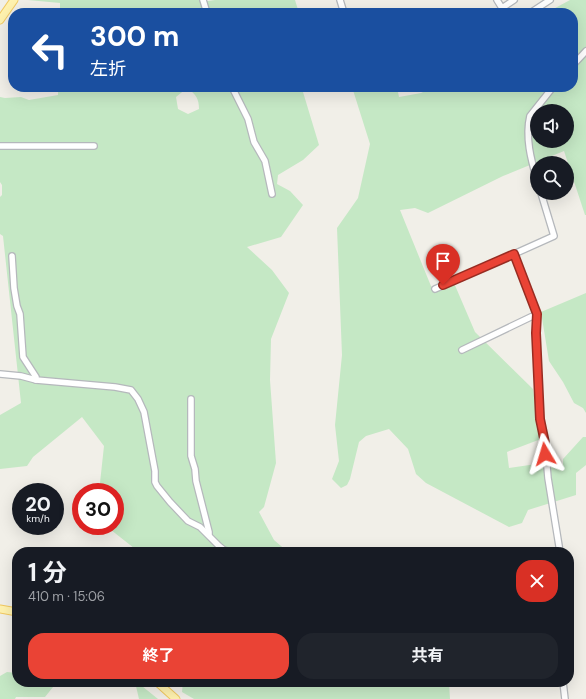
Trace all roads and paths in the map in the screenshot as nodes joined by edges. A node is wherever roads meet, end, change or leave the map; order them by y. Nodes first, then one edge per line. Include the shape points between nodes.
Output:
1 (514, 0) edge
2 (550, 0) edge
3 (507, 8) edge
4 (538, 8) edge
5 (8, 9) edge
6 (0, 20) edge
7 (586, 51) edge
8 (578, 60) edge
9 (234, 92) edge
10 (549, 92) edge
11 (0, 146) edge
12 (94, 146) dead end
13 (530, 156) edge
14 (272, 194) dead end
15 (543, 200) edge
16 (514, 254) junction
17 (12, 256) dead end
18 (435, 290) dead end
19 (537, 314) junction
20 (462, 350) dead end
21 (0, 374) edge
22 (36, 380) junction
23 (191, 399) dead end
24 (209, 534) junction
25 (220, 547) edge
26 (559, 547) edge
27 (0, 609) edge
28 (12, 611) edge
29 (163, 687) edge
30 (564, 687) edge
31 (176, 699) edge
32 (565, 699) edge

1 - 3 street
2 - 4 street
5 - 6 main road
7 - 8 street
9 - 14 street via 248,119 254,142 265,161
10 - 13 street via 528,122
11 - 12 street
15 - 16 street via 554,236
16 - 18 street
16 - 19 street
17 - 22 street via 23,357
19 - 20 street
19 - 26 street via 540,419
21 - 22 street
22 - 24 street via 130,390 144,412 157,486 188,521
23 - 24 street via 191,456
24 - 25 street
27 - 28 main road
29 - 31 main road
30 - 32 street

